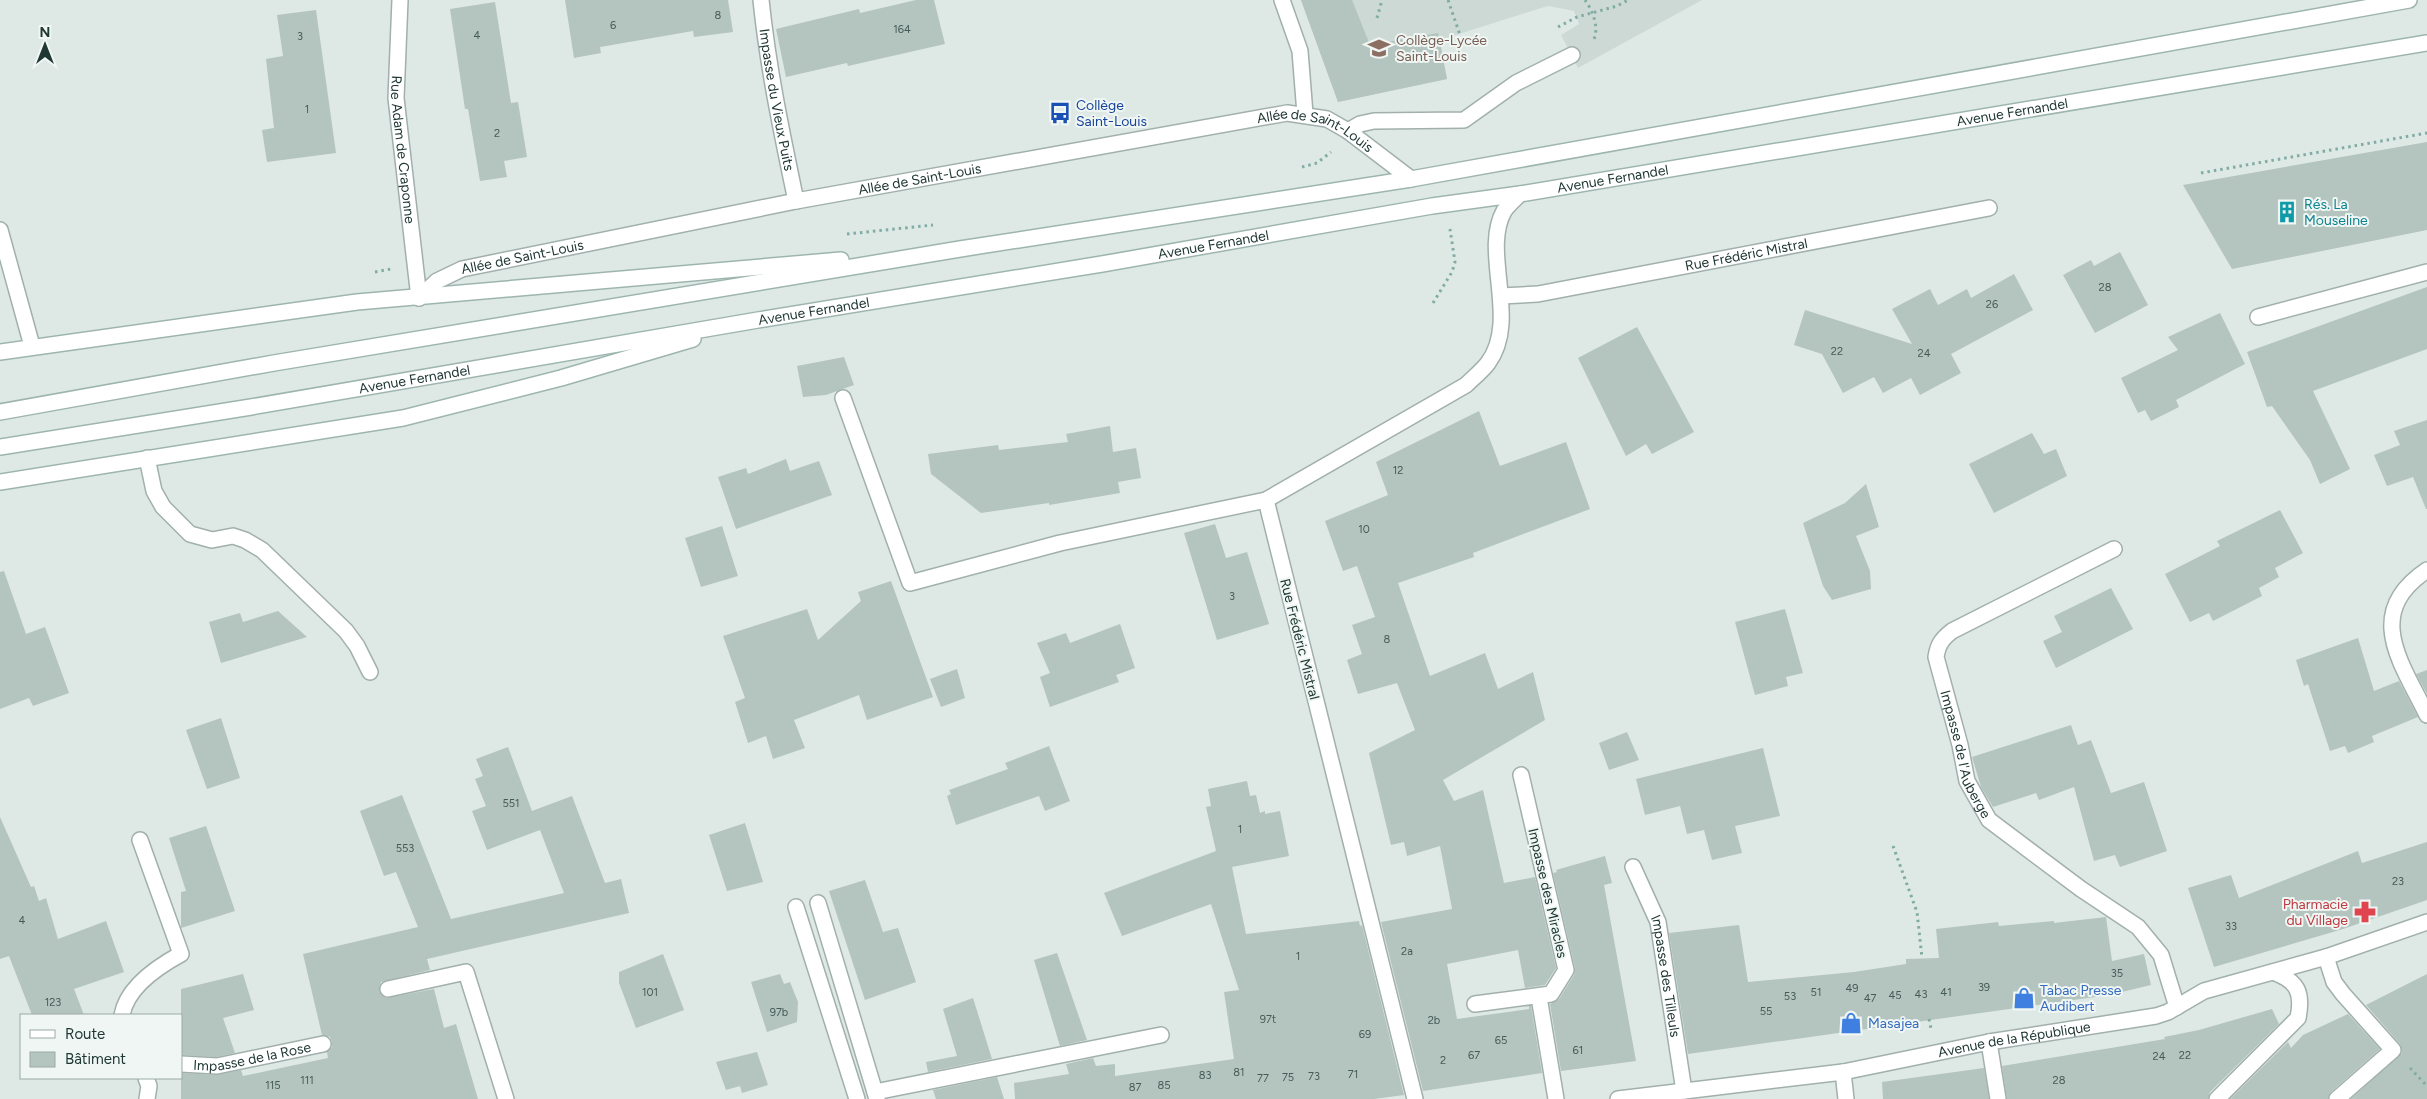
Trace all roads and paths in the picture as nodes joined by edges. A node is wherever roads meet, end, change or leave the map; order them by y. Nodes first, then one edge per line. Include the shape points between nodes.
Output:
1 (400, 0) edge
2 (761, 0) edge
3 (1282, 0) edge
4 (1382, 0) edge
5 (1448, 0) edge
6 (1585, 0) edge
7 (1628, 0) edge
8 (2409, 0) edge
9 (1592, 13) junction
10 (1378, 18) dead end
11 (1558, 27) dead end
12 (1460, 35) dead end
13 (2427, 43) edge
14 (1572, 55) joint
15 (1305, 114) junction
16 (1348, 131) junction
17 (2427, 133) edge
18 (1295, 168) dead end
19 (2201, 173) dead end
20 (1411, 179) junction
21 (1520, 194) junction
22 (796, 200) junction
23 (1990, 208) dead end
24 (934, 225) dead end
25 (1450, 226) dead end
26 (0, 230) edge
27 (846, 234) dead end
28 (960, 249) junction
29 (2427, 272) edge
30 (1501, 296) junction
31 (419, 298) junction
32 (1433, 303) dead end
33 (2258, 317) dead end
34 (758, 320) junction
35 (32, 346) junction
36 (0, 352) edge
37 (844, 398) dead end
38 (0, 412) edge
39 (0, 447) edge
40 (147, 458) junction
41 (0, 482) edge
42 (1266, 500) junction
43 (2114, 549) dead end
44 (2427, 570) edge
45 (370, 672) dead end
46 (2427, 715) edge
47 (1521, 775) dead end
48 (140, 840) dead end
49 (1893, 846) dead end
50 (1633, 867) dead end
51 (818, 903) dead end
52 (796, 907) dead end
53 (2427, 922) edge
54 (2326, 957) junction
55 (1922, 958) dead end
56 (2273, 972) junction
57 (388, 989) dead end
58 (1538, 997) junction
59 (1475, 1004) dead end
60 (2177, 1007) junction
61 (122, 1014) edge
62 (1161, 1035) dead end
63 (1989, 1042) junction
64 (323, 1044) dead end
65 (182, 1064) edge
66 (1843, 1072) junction
67 (146, 1079) edge
68 (1684, 1091) junction
69 (876, 1096) edge
70 (146, 1099) edge
71 (506, 1099) edge
72 (857, 1099) edge
73 (1415, 1099) edge
74 (1556, 1099) edge
75 (1618, 1099) edge
76 (1846, 1099) edge
77 (1998, 1099) edge
78 (2216, 1099) edge
79 (2337, 1099) edge

1 - 31 main road, Rue Adam de Craponne via 396,98
2 - 22 main road, Impasse du Vieux Puits via 779,119
3 - 15 main road via 1300,51
4 - 10 path
5 - 12 path
6 - 9 path
7 - 9 path
8 - 20 main road
9 - 11 path
9 - 14 path via 1595,37 1591,44
13 - 21 main road, Avenue Fernandel
14 - 16 main road via 1516,82 1464,120 1374,121
15 - 16 main road, Allée de Saint-Louis via 1327,119
15 - 22 main road, Allée de Saint-Louis via 1287,113
16 - 18 path via 1327,158
16 - 20 main road, Allée de Saint-Louis
17 - 19 path
20 - 28 main road
21 - 30 main road via 1505,210 1496,240
21 - 34 main road, Avenue Fernandel via 1432,206
22 - 31 main road, Allée de Saint-Louis via 462,268 438,281
23 - 30 main road, Rue Frédéric Mistral via 1538,294
24 - 27 path
25 - 32 path via 1456,262
26 - 35 main road
28 - 31 main road
28 - 38 main road
29 - 33 main road
30 - 42 main road via 1495,348 1489,362 1466,385
31 - 35 main road via 356,302
34 - 39 main road, Avenue Fernandel
34 - 40 main road via 561,378 403,418
35 - 36 main road
37 - 42 main road via 910,583 1060,543
40 - 41 main road
40 - 45 main road via 154,490 163,507 190,534 212,540 233,536 262,550 346,631
42 - 73 main road, Rue Frédéric Mistral
43 - 60 main road, Impasse de l'Auberge via 1952,631 1937,647 1936,657 1967,780 1989,820 2138,927 2161,956
44 - 46 main road via 2400,594 2392,610 2392,631 2394,648
47 - 58 main road, Impasse des Miracles via 1566,970 1551,994
48 - 61 main road via 181,954 155,968 126,1001
49 - 55 path via 1917,912
50 - 68 main road, Impasse des Tilleuls via 1658,922
51 - 69 main road
52 - 72 main road
53 - 54 main road, Avenue de la République
54 - 56 main road, Avenue de la République
54 - 79 main road via 2334,982 2393,1050
56 - 60 main road, Avenue de la République via 2204,991
56 - 78 main road via 2296,986 2300,995 2298,1018
57 - 71 main road via 466,972
58 - 59 main road, Impasse des Miracles
58 - 74 main road
60 - 63 main road, Avenue de la République via 2156,1016
62 - 69 main road
63 - 66 main road, Avenue de la République
63 - 77 main road
64 - 65 main road, Impasse de la Rose via 217,1066
66 - 68 main road, Avenue de la République
66 - 76 main road
67 - 70 main road via 149,1086
68 - 75 main road, Avenue de la République

